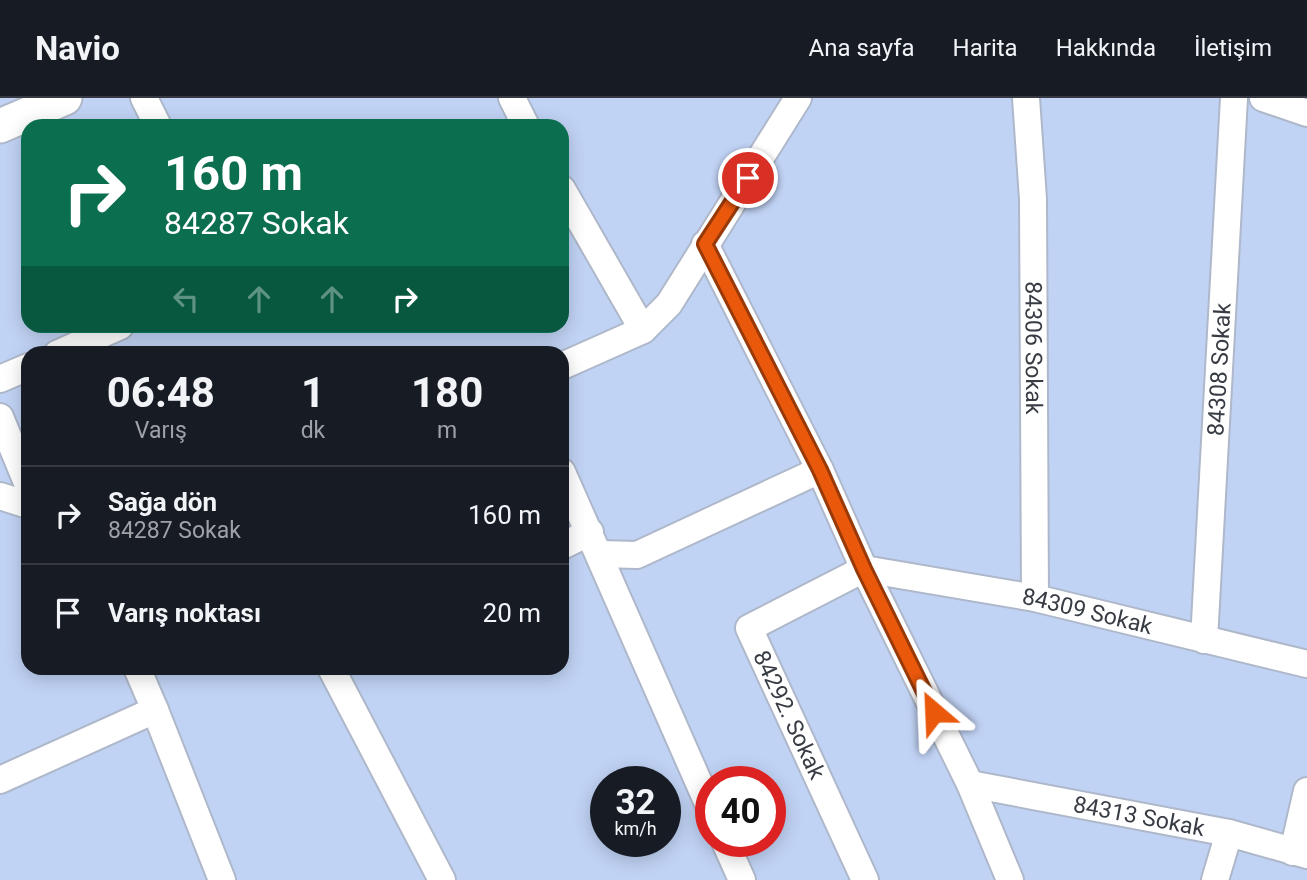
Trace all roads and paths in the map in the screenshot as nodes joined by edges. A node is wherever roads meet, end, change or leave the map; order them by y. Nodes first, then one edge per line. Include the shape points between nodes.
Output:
1 (65, 98) edge
2 (144, 98) edge
3 (512, 98) edge
4 (798, 98) edge
5 (1026, 98) edge
6 (1234, 98) edge
7 (1263, 98) edge
8 (1307, 113) edge
9 (154, 119) edge
10 (522, 119) edge
11 (0, 125) edge
12 (569, 201) edge
13 (705, 244) junction
14 (643, 330) junction
15 (104, 333) edge
16 (75, 346) edge
17 (569, 363) edge
18 (21, 369) edge
19 (0, 379) edge
20 (0, 417) edge
21 (21, 468) edge
22 (820, 470) junction
23 (569, 486) edge
24 (0, 496) edge
25 (21, 503) edge
26 (595, 543) junction
27 (569, 545) edge
28 (864, 569) junction
29 (1035, 598) junction
30 (1204, 640) junction
31 (1307, 664) edge
32 (139, 675) edge
33 (335, 675) edge
34 (155, 709) junction
35 (695, 773) edge
36 (0, 780) edge
37 (970, 784) junction
38 (1307, 791) edge
39 (1229, 833) junction
40 (1300, 853) edge
41 (732, 857) edge
42 (222, 880) edge
43 (442, 880) edge
44 (742, 880) edge
45 (865, 880) edge
46 (1010, 880) edge
47 (1215, 880) edge

1 - 11 main road
2 - 9 street
3 - 10 street
4 - 13 street
5 - 29 street, 84306 Sokak via 1033,199
6 - 30 street, 84308 Sokak
7 - 8 street
12 - 14 street
13 - 14 street via 669,304
13 - 22 street
14 - 17 street
15 - 16 street
18 - 19 street
20 - 21 street
22 - 26 street via 637,555
22 - 28 street
23 - 26 street
24 - 25 street
26 - 27 street
26 - 35 street
28 - 29 street, 84309 Sokak
28 - 37 street
28 - 45 street, 84292. Sokak via 749,628
29 - 30 street, 84309 Sokak
30 - 31 street, 84309 Sokak
32 - 34 street
33 - 43 street
34 - 36 street
34 - 42 street
37 - 39 street, 84313 Sokak
37 - 46 street
38 - 40 street
39 - 40 street, 84313 Sokak
39 - 47 street
41 - 44 street

